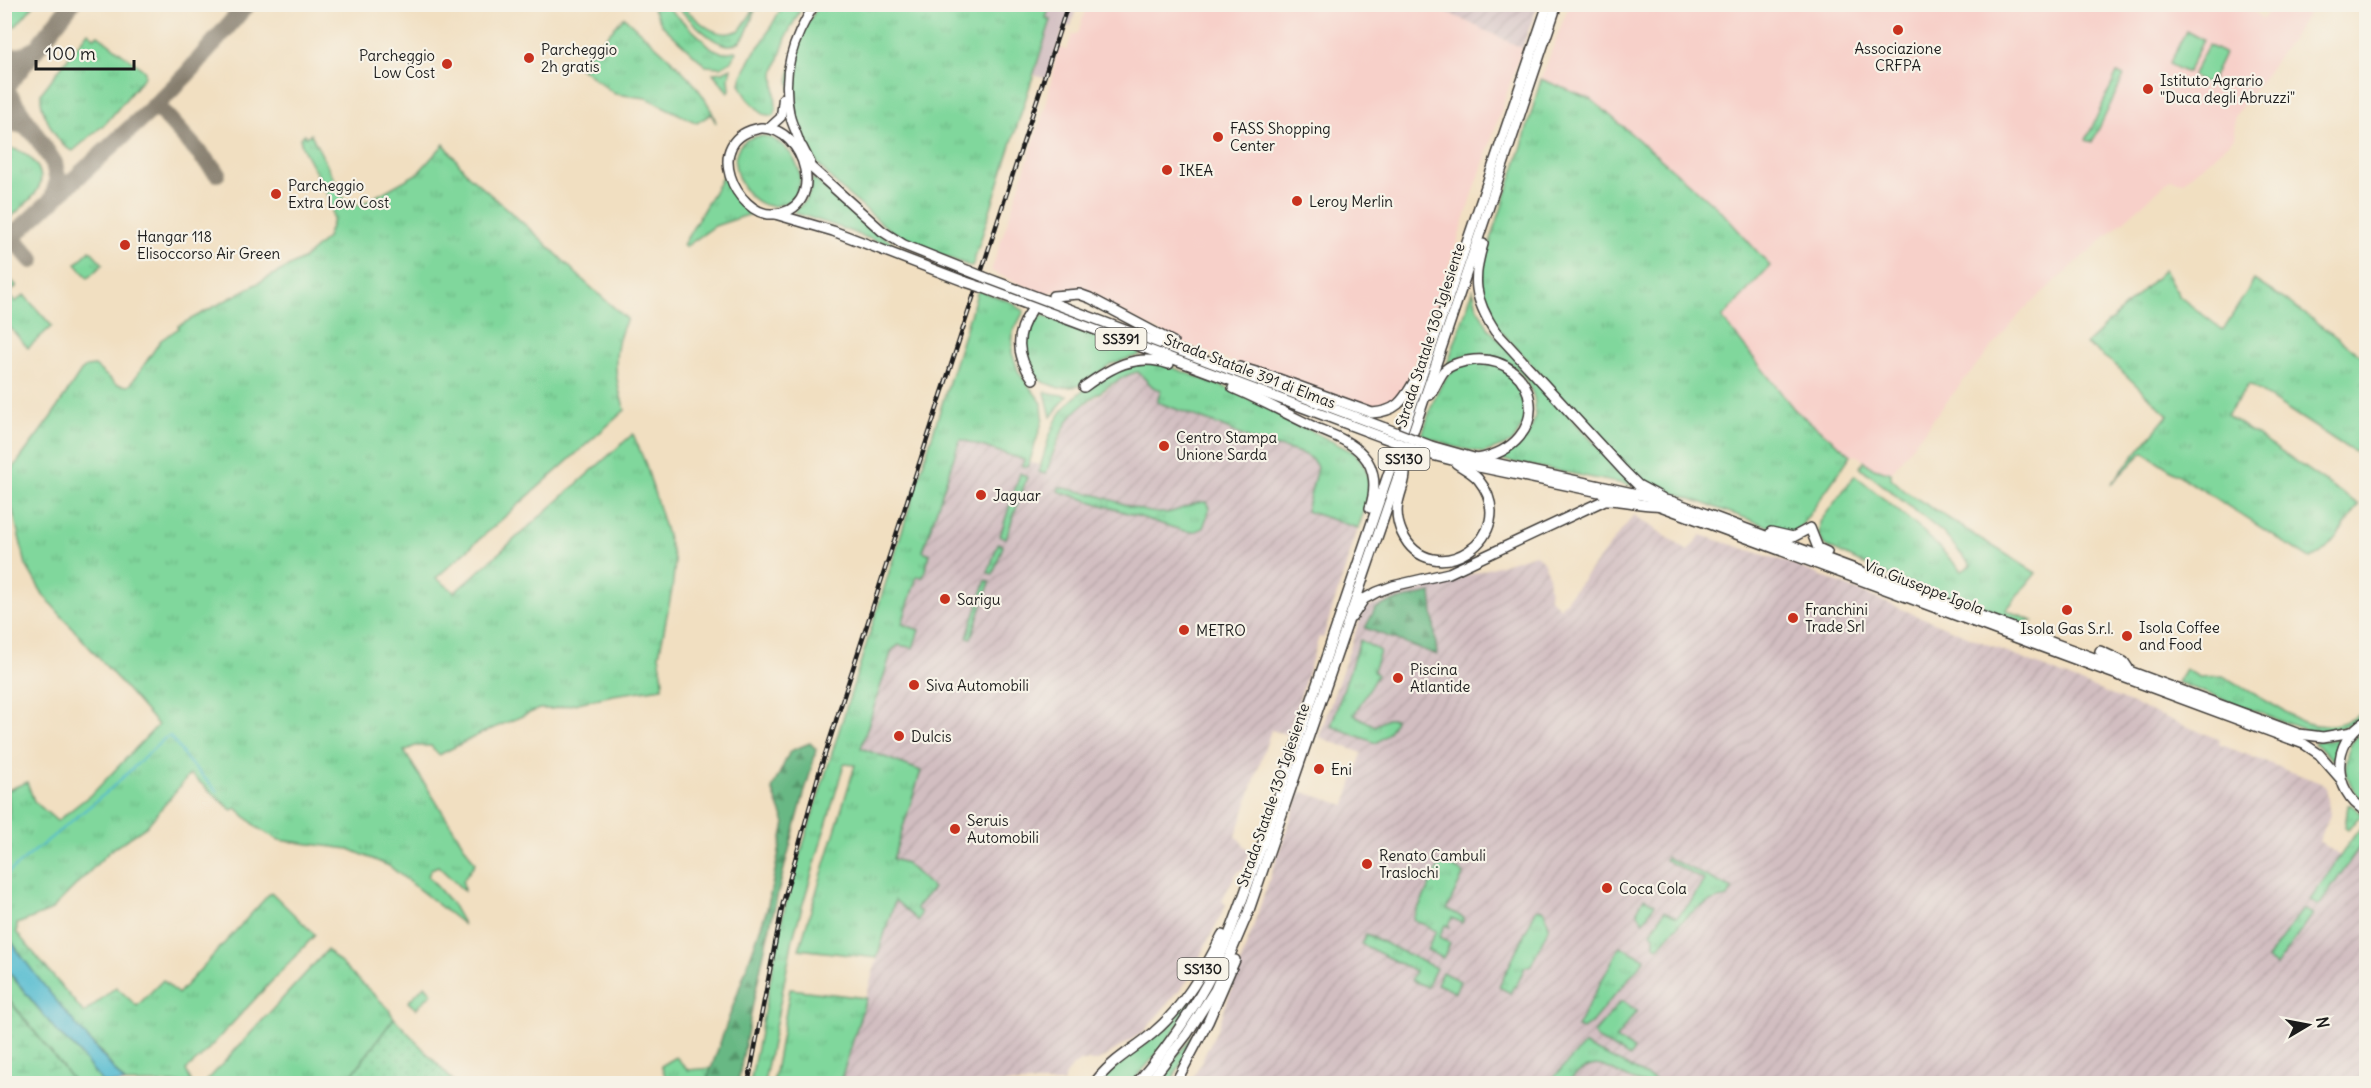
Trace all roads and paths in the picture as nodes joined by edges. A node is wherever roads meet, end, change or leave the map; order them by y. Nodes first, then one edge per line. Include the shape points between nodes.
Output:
1 (809, 4) edge
2 (815, 4) edge
3 (1548, 4) edge
4 (1557, 4) edge
5 (769, 128) junction
6 (802, 155) junction
7 (1489, 206) junction
8 (775, 214) junction
9 (1053, 296) dead end
10 (1031, 311) dead end
11 (1192, 355) junction
12 (1427, 359) junction
13 (1186, 364) junction
14 (1228, 369) junction
15 (1032, 379) dead end
16 (1227, 379) junction
17 (1084, 387) dead end
18 (1420, 413) junction
19 (1384, 433) junction
20 (1430, 450) junction
21 (1403, 462) junction
22 (1479, 462) junction
23 (1456, 463) junction
24 (1662, 502) junction
25 (1764, 535) junction
26 (1360, 556) junction
27 (1852, 568) junction
28 (1344, 629) junction
29 (2100, 651) dead end
30 (2129, 670) junction
31 (2367, 722) edge
32 (2352, 732) junction
33 (2340, 778) junction
34 (2367, 811) edge
35 (1237, 912) junction
36 (1248, 913) junction
37 (1208, 1022) junction
38 (1094, 1083) edge
39 (1136, 1083) edge
40 (1148, 1083) edge
41 (1175, 1083) edge
42 (1180, 1083) edge

1 - 5 main road via 784,58 783,113
2 - 6 main road via 798,32 787,71 790,114
3 - 12 main road, Strada Statale 130 Iglesiente / SS130
4 - 7 main road, Strada Statale 130 Iglesiente / SS130
5 - 6 main road via 789,140
5 - 8 main road via 739,137 727,161 743,198 757,210
6 - 8 main road via 807,183 801,200
6 - 11 main road, Strada Statale 391 di Elmas / SS391, bridge via 814,171 882,231 904,245
7 - 18 main road, Strada Statale 130 Iglesiente / SS130
7 - 24 main road via 1490,218 1475,274 1485,316 1623,470
8 - 13 main road, Strada Statale 391 di Elmas / SS391, bridge via 833,231
9 - 11 main road via 1079,294 1090,298 1188,349
10 - 15 main road via 1022,325 1018,348
11 - 14 main road, Strada Statale 391 di Elmas / SS391
12 - 14 main road via 1404,400 1389,410 1372,413 1276,378 1239,367
12 - 26 main road, Strada Statale 130 Iglesiente / SS130
13 - 16 main road, Strada Statale 391 di Elmas / SS391
13 - 17 main road via 1176,366 1154,359 1129,361 1108,369
14 - 19 main road, Strada Statale 391 di Elmas / SS391
16 - 19 main road, Strada Statale 391 di Elmas / SS391
16 - 26 main road via 1233,387 1341,440 1363,455 1371,467 1374,497 1360,539
18 - 21 main road, Strada Statale 130 Iglesiente / SS130
18 - 22 main road via 1444,371 1465,360 1498,362 1514,374 1526,387 1531,409 1525,430 1514,444
19 - 20 main road, Strada Statale 391 di Elmas / SS391, bridge
20 - 22 main road, Strada Statale 391 di Elmas / SS391
20 - 23 main road, Strada Statale 391 di Elmas / SS391
21 - 23 main road via 1407,472 1396,510 1404,536 1429,558 1450,559 1481,543 1490,512 1482,485
21 - 28 main road, Strada Statale 130 Iglesiente / SS130
22 - 23 main road, Strada Statale 391 di Elmas / SS391
22 - 24 main road, Via Giuseppe Igola
24 - 25 main road, Via Giuseppe Igola
24 - 28 main road via 1650,507 1605,500 1449,573 1377,592 1364,599
24 - 33 main road, Via Giuseppe Igola via 2304,744 2319,754
25 - 27 main road, Via Giuseppe Igola
25 - 27 main road via 1771,532 1793,537 1810,528 1818,548 1845,560
26 - 35 main road, Strada Statale 130 Iglesiente / SS130
27 - 30 main road, Via Giuseppe Igola
28 - 36 main road, Strada Statale 130 Iglesiente / SS130
29 - 30 main road via 2124,662
30 - 32 main road, Via Giuseppe Igola via 2305,736
31 - 32 main road
32 - 33 main road via 2340,758
33 - 34 main road, Via Giuseppe Igola via 2349,796
35 - 38 main road, SS130 via 1173,1013 1154,1033 1113,1062
35 - 39 main road via 1193,1007
36 - 37 main road, SS130 via 1250,922
36 - 40 main road via 1215,990 1187,1034
37 - 41 main road, SS130
37 - 42 main road via 1204,1040

